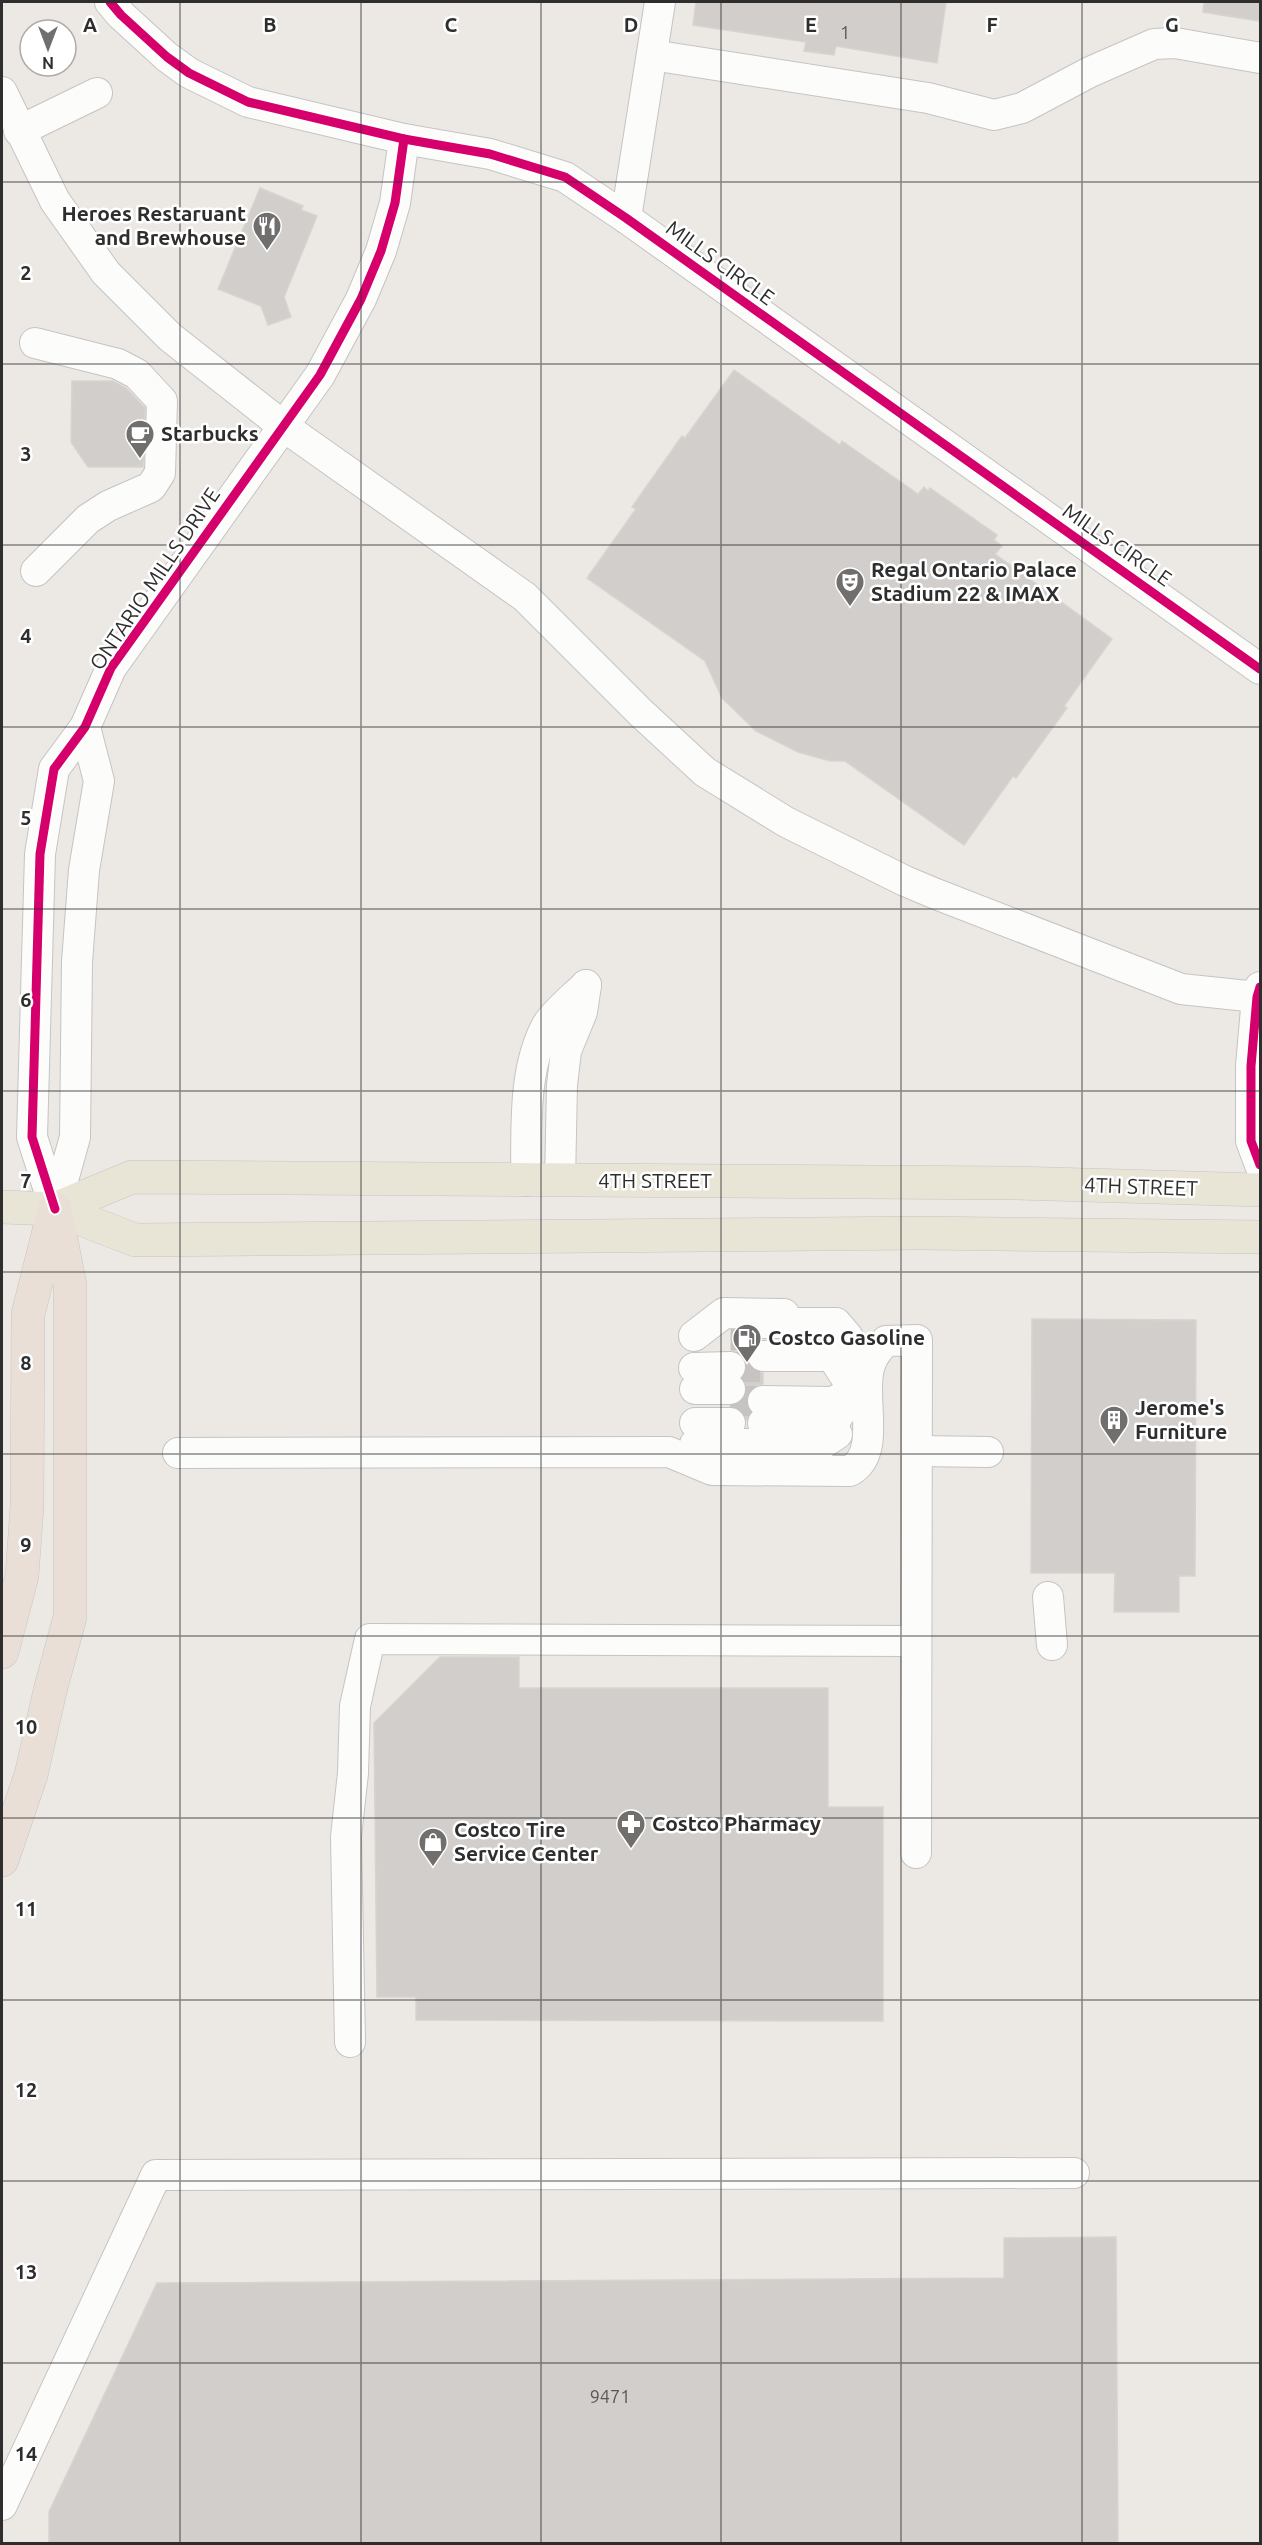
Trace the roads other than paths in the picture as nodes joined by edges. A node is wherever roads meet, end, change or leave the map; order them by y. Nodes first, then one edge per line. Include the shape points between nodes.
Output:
1 (110, 2) edge
2 (660, 2) edge
3 (652, 56) junction
4 (1260, 58) edge
5 (2, 92) edge
6 (97, 93) dead end
7 (19, 131) junction
8 (404, 139) junction
9 (626, 218) junction
10 (34, 343) dead end
11 (283, 426) junction
12 (36, 571) dead end
13 (1260, 669) edge
14 (85, 727) junction
15 (1259, 992) edge
16 (1260, 1165) edge
17 (526, 1181) junction
18 (560, 1182) junction
19 (1260, 1190) edge
20 (2, 1207) edge
21 (55, 1209) junction
22 (1260, 1237) edge
23 (836, 1323) junction
24 (730, 1378) junction
25 (763, 1378) junction
26 (862, 1392) junction
27 (695, 1394) junction
28 (837, 1434) junction
29 (917, 1452) junction
30 (988, 1452) dead end
31 (178, 1453) dead end
32 (1048, 1597) dead end
33 (915, 1641) junction
34 (1052, 1645) dead end
35 (2, 1652) edge
36 (916, 1853) dead end
37 (2, 1860) edge
38 (350, 2042) dead end
39 (1074, 2173) dead end
40 (2, 2505) edge

1 - 8 street, MILLS CIRCLE via 167,57 227,93 248,102
2 - 3 street
3 - 4 street via 928,98 994,116 1022,108 1089,72 1154,44 1175,43
3 - 9 street
5 - 7 street
6 - 7 street
7 - 11 street via 55,201 106,273 170,337
8 - 9 street, MILLS CIRCLE via 490,154 565,177
8 - 11 street, ONTARIO MILLS DRIVE via 395,203 361,299 320,375
9 - 13 street, MILLS CIRCLE
10 - 12 street via 118,364 137,374 162,401 160,473 151,487 88,519
11 - 14 street, ONTARIO MILLS DRIVE via 111,668
11 - 15 street via 525,597 705,772 786,822 905,881 1181,989
14 - 21 street via 99,781 84,870 77,962 75,1137
14 - 21 street, ONTARIO MILLS DRIVE via 54,769 40,854 32,1137
15 - 16 street via 1251,1066 1251,1141
17 - 18 main road, 4TH STREET
17 - 18 street via 529,1087 536,1055 548,1024 586,985 582,1012 566,1051
17 - 21 main road, 4TH STREET via 132,1177
18 - 19 main road, 4TH STREET via 1014,1183
20 - 21 main road, 4TH STREET
21 - 22 main road, 4TH STREET via 135,1240 908,1233
21 - 35 highway via 28,1314 27,1506 22,1576
21 - 37 highway via 70,1285 70,1617 31,1775
23 - 25 street
23 - 26 street via 848,1337
23 - 27 street via 824,1315 724,1313
24 - 27 street
24 - 27 street
24 - 27 street
25 - 26 street via 832,1368
25 - 26 street via 833,1423
25 - 28 street
26 - 28 street
26 - 29 street via 875,1353 886,1341 917,1340
26 - 31 street via 867,1451 861,1465 850,1471 712,1470 669,1452
27 - 28 street via 822,1444
29 - 30 street
29 - 33 street
32 - 34 street
33 - 36 street
33 - 38 street via 370,1639 355,1706 346,1837
39 - 40 street via 156,2175

